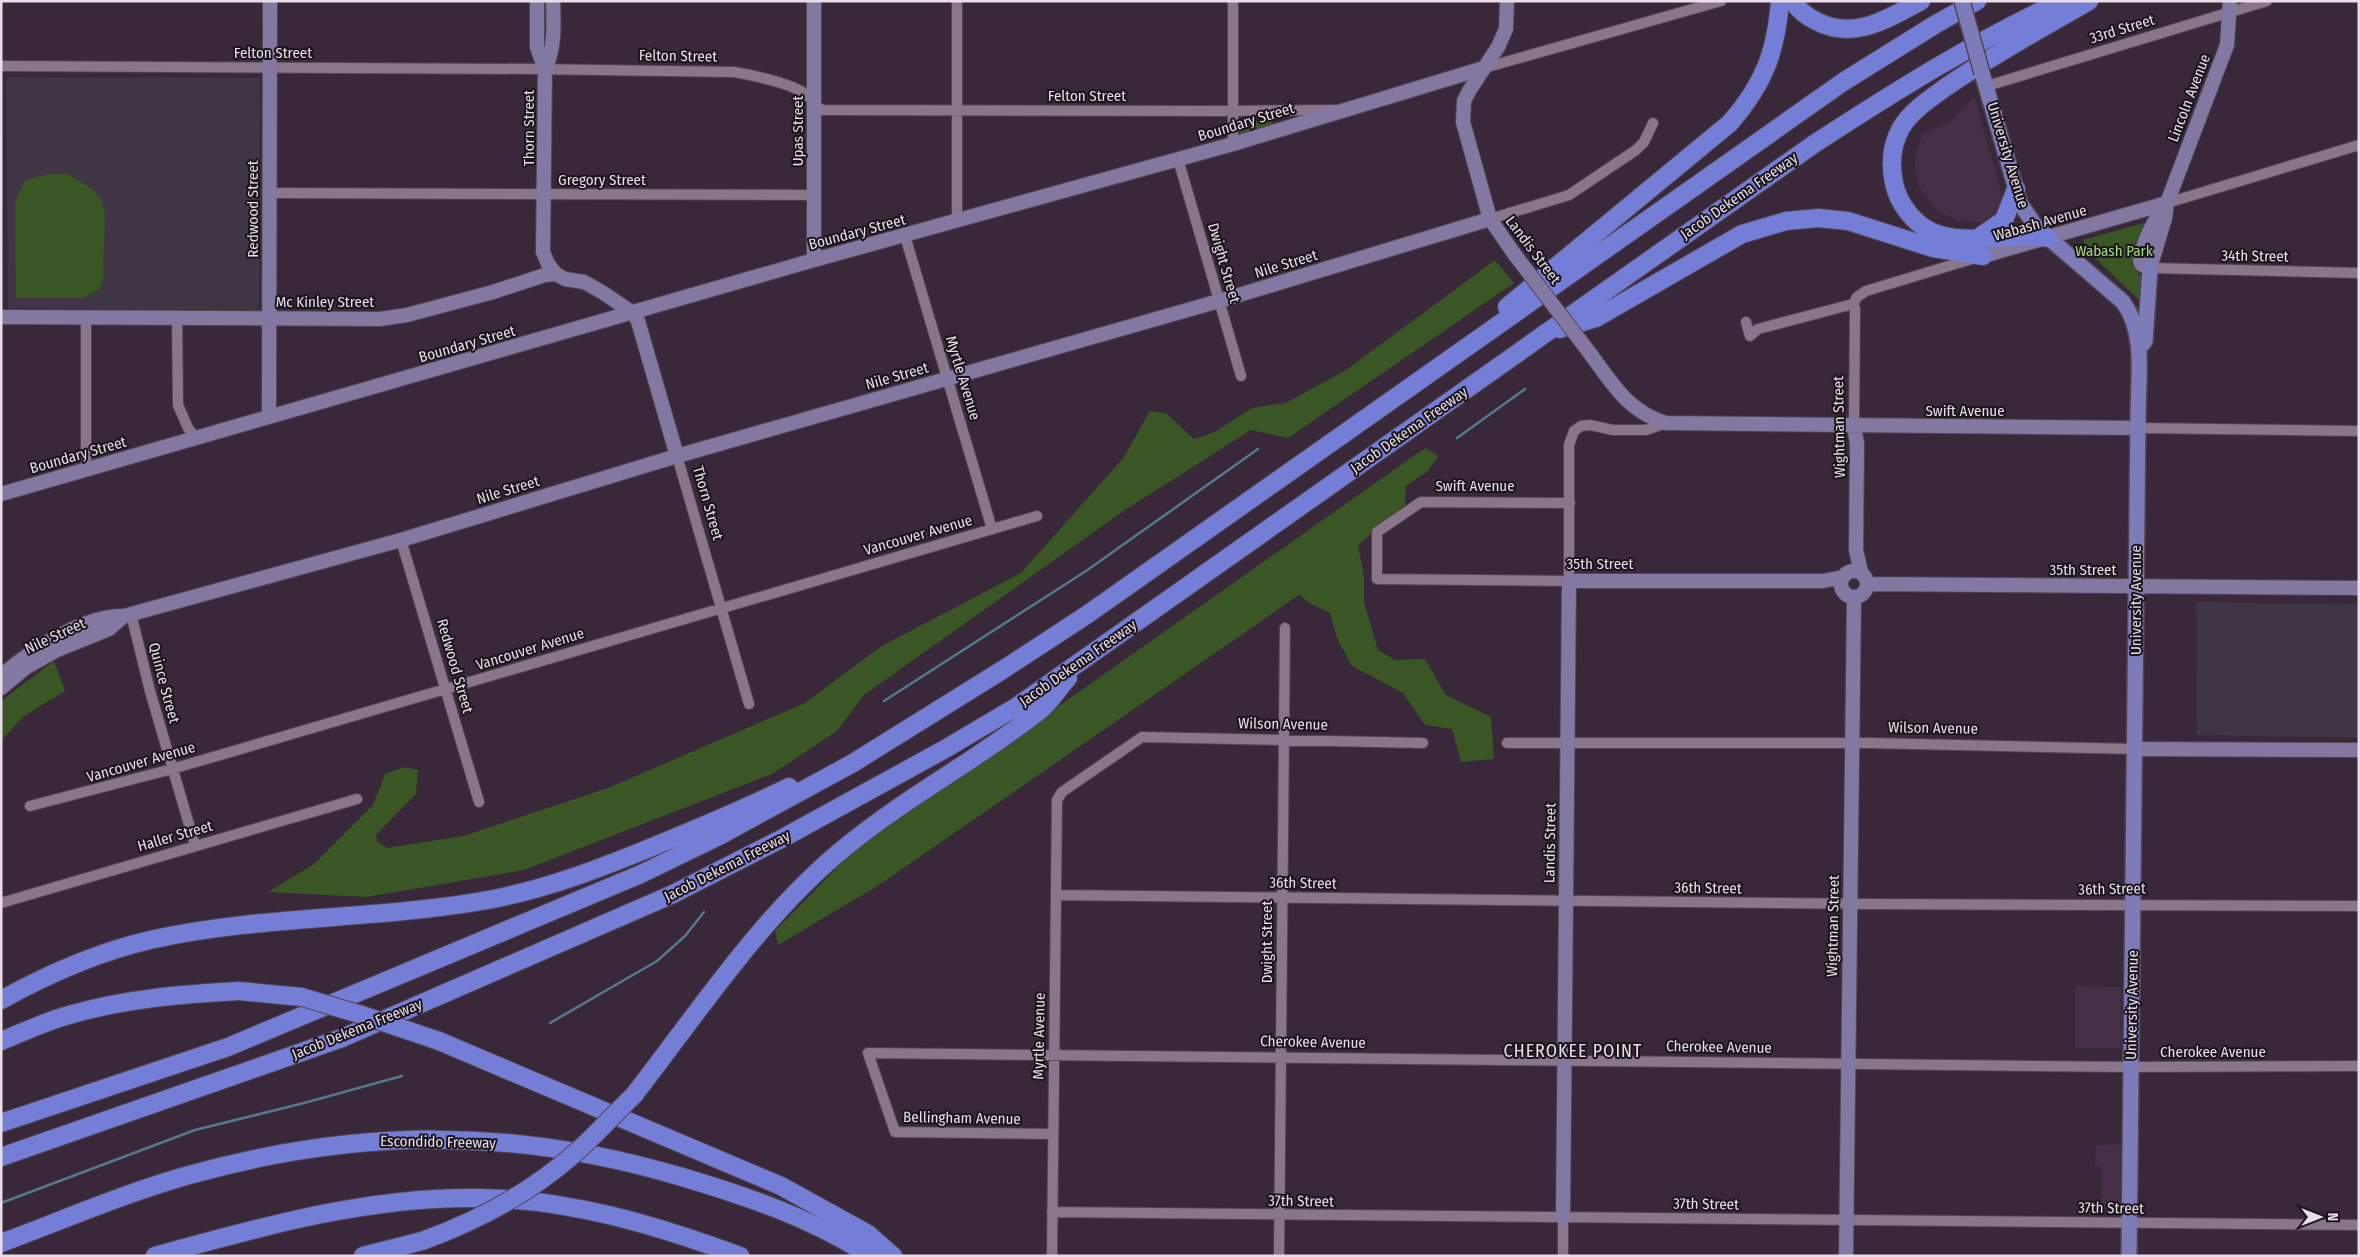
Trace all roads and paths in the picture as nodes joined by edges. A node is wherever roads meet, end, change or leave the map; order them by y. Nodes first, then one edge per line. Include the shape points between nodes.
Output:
1 (270, 1) edge
2 (537, 1) edge
3 (553, 1) edge
4 (814, 1) edge
5 (957, 1) edge
6 (1233, 1) edge
7 (1507, 1) edge
8 (1721, 1) edge
9 (1780, 1) edge
10 (1793, 1) edge
11 (1805, 1) edge
12 (1921, 1) edge
13 (1962, 1) edge
14 (1977, 1) edge
15 (2062, 1) edge
16 (2089, 1) edge
17 (2267, 1) edge
18 (2230, 6) edge
19 (1814, 21) junction
20 (1, 66) edge
21 (270, 68) junction
22 (1484, 68) junction
23 (545, 69) junction
24 (1985, 80) junction
25 (814, 105) junction
26 (1344, 110) junction
27 (958, 111) junction
28 (1233, 111) junction
29 (1653, 123) dead end
30 (1233, 144) junction
31 (2359, 145) edge
32 (1178, 159) junction
33 (2016, 189) junction
34 (269, 193) junction
35 (545, 195) junction
36 (814, 196) junction
37 (2166, 203) junction
38 (1490, 219) junction
39 (957, 222) junction
40 (906, 236) junction
41 (1978, 238) junction
42 (2048, 238) junction
43 (1983, 256) junction
44 (814, 260) junction
45 (2150, 268) junction
46 (2359, 273) edge
47 (556, 274) junction
48 (1219, 301) junction
49 (1853, 304) junction
50 (633, 313) junction
51 (1, 317) edge
52 (86, 317) junction
53 (177, 318) junction
54 (269, 318) junction
55 (1746, 322) dead end
56 (1548, 332) junction
57 (2138, 350) junction
58 (1241, 376) dead end
59 (948, 378) junction
60 (1400, 395) junction
61 (269, 418) junction
62 (1666, 423) junction
63 (1854, 426) junction
64 (2138, 428) junction
65 (1574, 431) joint
66 (2359, 431) edge
67 (197, 439) junction
68 (677, 456) junction
69 (86, 470) junction
70 (1, 494) edge
71 (1570, 503) junction
72 (1037, 516) dead end
73 (992, 529) junction
74 (401, 540) junction
75 (1377, 579) joint
76 (1852, 579) junction
77 (1569, 581) junction
78 (2136, 587) junction
79 (2359, 588) edge
80 (722, 608) junction
81 (128, 615) junction
82 (1284, 628) dead end
83 (1084, 659) junction
84 (1, 676) edge
85 (1, 688) edge
86 (445, 690) junction
87 (749, 704) dead end
88 (922, 721) junction
89 (1142, 737) joint
90 (1284, 740) junction
91 (1423, 743) dead end
92 (1507, 743) dead end
93 (1852, 743) junction
94 (1568, 744) junction
95 (2135, 749) junction
96 (2359, 750) edge
97 (172, 769) junction
98 (357, 799) dead end
99 (479, 802) dead end
100 (30, 806) dead end
101 (195, 845) junction
102 (1056, 895) junction
103 (1282, 898) junction
104 (1566, 901) junction
105 (1, 903) edge
106 (1849, 904) junction
107 (2133, 904) junction
108 (2359, 906) edge
109 (1, 1000) edge
110 (1, 1041) edge
111 (868, 1052) joint
112 (1054, 1054) junction
113 (1281, 1056) junction
114 (1564, 1059) junction
115 (1848, 1063) junction
116 (2359, 1066) edge
117 (2131, 1067) junction
118 (1, 1123) edge
119 (1053, 1134) junction
120 (1, 1157) edge
121 (1052, 1212) junction
122 (1280, 1216) junction
123 (1563, 1218) junction
124 (1846, 1221) junction
125 (2130, 1223) junction
126 (2359, 1225) edge
127 (1, 1243) edge
128 (155, 1256) edge
129 (363, 1256) edge
130 (740, 1256) edge
131 (870, 1256) edge
132 (894, 1256) edge
133 (1052, 1256) edge
134 (1279, 1256) edge
135 (1563, 1256) edge
136 (1846, 1256) edge
137 (2129, 1256) edge

1 - 21 street, Redwood Street
2 - 23 street, Thorn Street via 537,47
3 - 23 street, Thorn Street via 552,44
4 - 25 street, Upas Street
5 - 27 street
6 - 28 street
7 - 22 street, Landis Street via 1506,29
8 - 22 street, Boundary Street
9 - 60 highway via 1768,66 1747,104 1730,123
10 - 19 highway via 1804,15
11 - 19 highway
12 - 19 highway via 1868,28 1838,30
13 - 24 main road, University Avenue, bridge
14 - 60 highway, Jacob Dekema Freeway via 1843,82
15 - 56 highway, Jacob Dekema Freeway via 1901,87 1814,144
16 - 41 highway via 1968,72 1913,113 1902,127 1895,142 1892,174 1901,202 1919,224 1930,231 1952,238
17 - 18 street, 33rd Street
18 - 24 street, 33rd Street
18 - 37 street, Lincoln Avenue via 2227,45
20 - 21 street, Felton Street
21 - 23 street, Felton Street
21 - 34 street, Redwood Street
22 - 26 street, Boundary Street
22 - 38 street, Landis Street via 1464,101 1463,122
23 - 25 street, Felton Street via 742,74 784,84 807,95
23 - 35 street, Thorn Street
24 - 33 main road, University Avenue
25 - 27 street, Felton Street via 822,110
25 - 36 street, Upas Street
26 - 28 street, Felton Street
26 - 30 street, Boundary Street
27 - 28 street, Felton Street
27 - 39 street
28 - 30 street
29 - 38 street, Nile Street via 1644,142 1636,150 1569,196
30 - 32 street, Boundary Street
31 - 37 street, Wabash Avenue
32 - 39 street, Boundary Street
32 - 48 street, Dwight Street
33 - 41 highway via 2004,220
33 - 42 main road, University Avenue via 2027,217
34 - 35 street, Gregory Street
34 - 54 street, Redwood Street
35 - 36 street, Gregory Street
35 - 47 street, Thorn Street via 543,252
36 - 44 street, Upas Street
37 - 42 street, Wabash Avenue
37 - 45 street, Lincoln Avenue via 2153,221 2141,254 2142,265
38 - 48 street, Nile Street
38 - 62 street, Landis Street, bridge via 1622,396 1636,410
39 - 40 street, Boundary Street
40 - 44 street, Boundary Street
40 - 59 street, Myrtle Avenue
41 - 42 highway via 2024,234
42 - 43 street, Wabash Avenue
42 - 57 main road, University Avenue via 2129,310 2136,329
43 - 49 street, Wabash Avenue via 1866,291
43 - 56 highway via 1933,248 1848,221 1798,219 1742,234 1596,318
44 - 50 street, Boundary Street
45 - 46 street, 34th Street
45 - 57 main road via 2145,341
47 - 50 street, Mc Kinley Street via 584,282
47 - 54 street, Mc Kinley Street via 407,315 380,319
48 - 58 street, Dwight Street
48 - 59 street, Nile Street
49 - 55 street, Wabash Avenue via 1758,329 1750,336
49 - 63 street, Wightman Street
50 - 61 street, Boundary Street
50 - 68 street, Thorn Street
51 - 52 street, Mc Kinley Street
52 - 53 street, Mc Kinley Street
52 - 69 street
53 - 54 street, Mc Kinley Street
53 - 67 street via 178,405
54 - 61 street, Redwood Street
56 - 83 highway, Jacob Dekema Freeway
57 - 64 main road, University Avenue
59 - 68 street, Nile Street
59 - 73 street, Myrtle Avenue
60 - 88 highway, Jacob Dekema Freeway via 1088,614
61 - 67 street, Boundary Street
62 - 63 street, Swift Avenue
62 - 65 street, Swift Avenue via 1646,430 1613,430 1590,425
63 - 64 street, Swift Avenue
63 - 76 street, Wightman Street via 1857,443 1856,550
64 - 66 street, Swift Avenue
64 - 78 main road, University Avenue
65 - 71 street, Landis Street via 1569,445
67 - 69 street, Boundary Street
68 - 74 street, Nile Street
68 - 80 street, Thorn Street
69 - 70 street, Boundary Street
71 - 75 street, Swift Avenue via 1421,502 1377,532
71 - 77 street, Landis Street
72 - 73 street, Vancouver Avenue
73 - 80 street, Vancouver Avenue
74 - 81 street, Nile Street
74 - 86 street, Redwood Street
75 - 77 street, 35th Street
76 - 77 street, 35th Street
76 - 78 street, 35th Street
76 - 93 street, Wightman Street via 1863,594 1854,598
77 - 94 street, Landis Street
78 - 79 street, 35th Street
78 - 95 main road, University Avenue
80 - 86 street, Vancouver Avenue
80 - 87 street, Thorn Street
81 - 84 street, Nile Street via 106,616 49,641
81 - 85 street, Nile Street via 109,629 57,650 25,668
81 - 97 street, Quince Street
82 - 90 street, Dwight Street
83 - 120 highway, Jacob Dekema Freeway via 1016,707 945,749 784,838 673,894 342,1038
83 - 129 highway, bridge via 1039,711 883,818 804,883 772,916 634,1095 574,1154 503,1205 458,1228
86 - 97 street, Vancouver Avenue
86 - 99 street, Redwood Street
88 - 109 highway via 782,790 586,874 487,900 230,927 149,940 64,968
88 - 118 highway, Jacob Dekema Freeway via 793,797 640,874 228,1047
89 - 90 street, Wilson Avenue
89 - 102 street, Myrtle Avenue via 1062,792 1057,800
90 - 91 street, Wilson Avenue
90 - 103 street, Dwight Street
92 - 94 street, Wilson Avenue
93 - 94 street, Wilson Avenue
93 - 95 street, Wilson Avenue
93 - 106 street, Wightman Street
94 - 104 street, Landis Street
95 - 96 street, Wilson Avenue
95 - 107 main road, University Avenue
97 - 100 street, Vancouver Avenue
97 - 101 street, Quince Street
98 - 101 street, Haller Street
101 - 105 street, Haller Street
102 - 103 street, 36th Street
102 - 112 street, Myrtle Avenue
103 - 104 street, 36th Street
103 - 113 street, Dwight Street
104 - 106 street, 36th Street
104 - 114 street, Landis Street
106 - 107 street, 36th Street
106 - 115 street, Wightman Street
107 - 108 street, 36th Street
107 - 117 main road, University Avenue
110 - 132 highway, bridge via 69,1015 127,1002 239,991 302,997 439,1041 781,1186 868,1234
111 - 112 street, Cherokee Avenue
111 - 119 street, Bellingham Avenue via 895,1132
112 - 113 street, Cherokee Avenue
112 - 119 street, Myrtle Avenue
113 - 114 street, Cherokee Avenue
113 - 122 street, Dwight Street
114 - 115 street, Cherokee Avenue
114 - 123 street, Landis Street
115 - 117 street, Cherokee Avenue
115 - 124 street, Wightman Street
116 - 117 street, Cherokee Avenue
117 - 125 main road, University Avenue
119 - 121 street, Myrtle Avenue
121 - 122 street, 37th Street
121 - 133 street, Myrtle Avenue
122 - 123 street, 37th Street
122 - 134 street, Dwight Street
123 - 124 street, 37th Street
123 - 135 street, Landis Street
124 - 125 street, 37th Street
124 - 136 street, Wightman Street
125 - 126 street, 37th Street
125 - 137 main road, University Avenue
127 - 131 highway, Escondido Freeway via 197,1173 320,1147 382,1140 464,1139 545,1146 648,1167 722,1189 789,1214
128 - 130 highway via 274,1223 401,1202 479,1198 566,1206 634,1220

